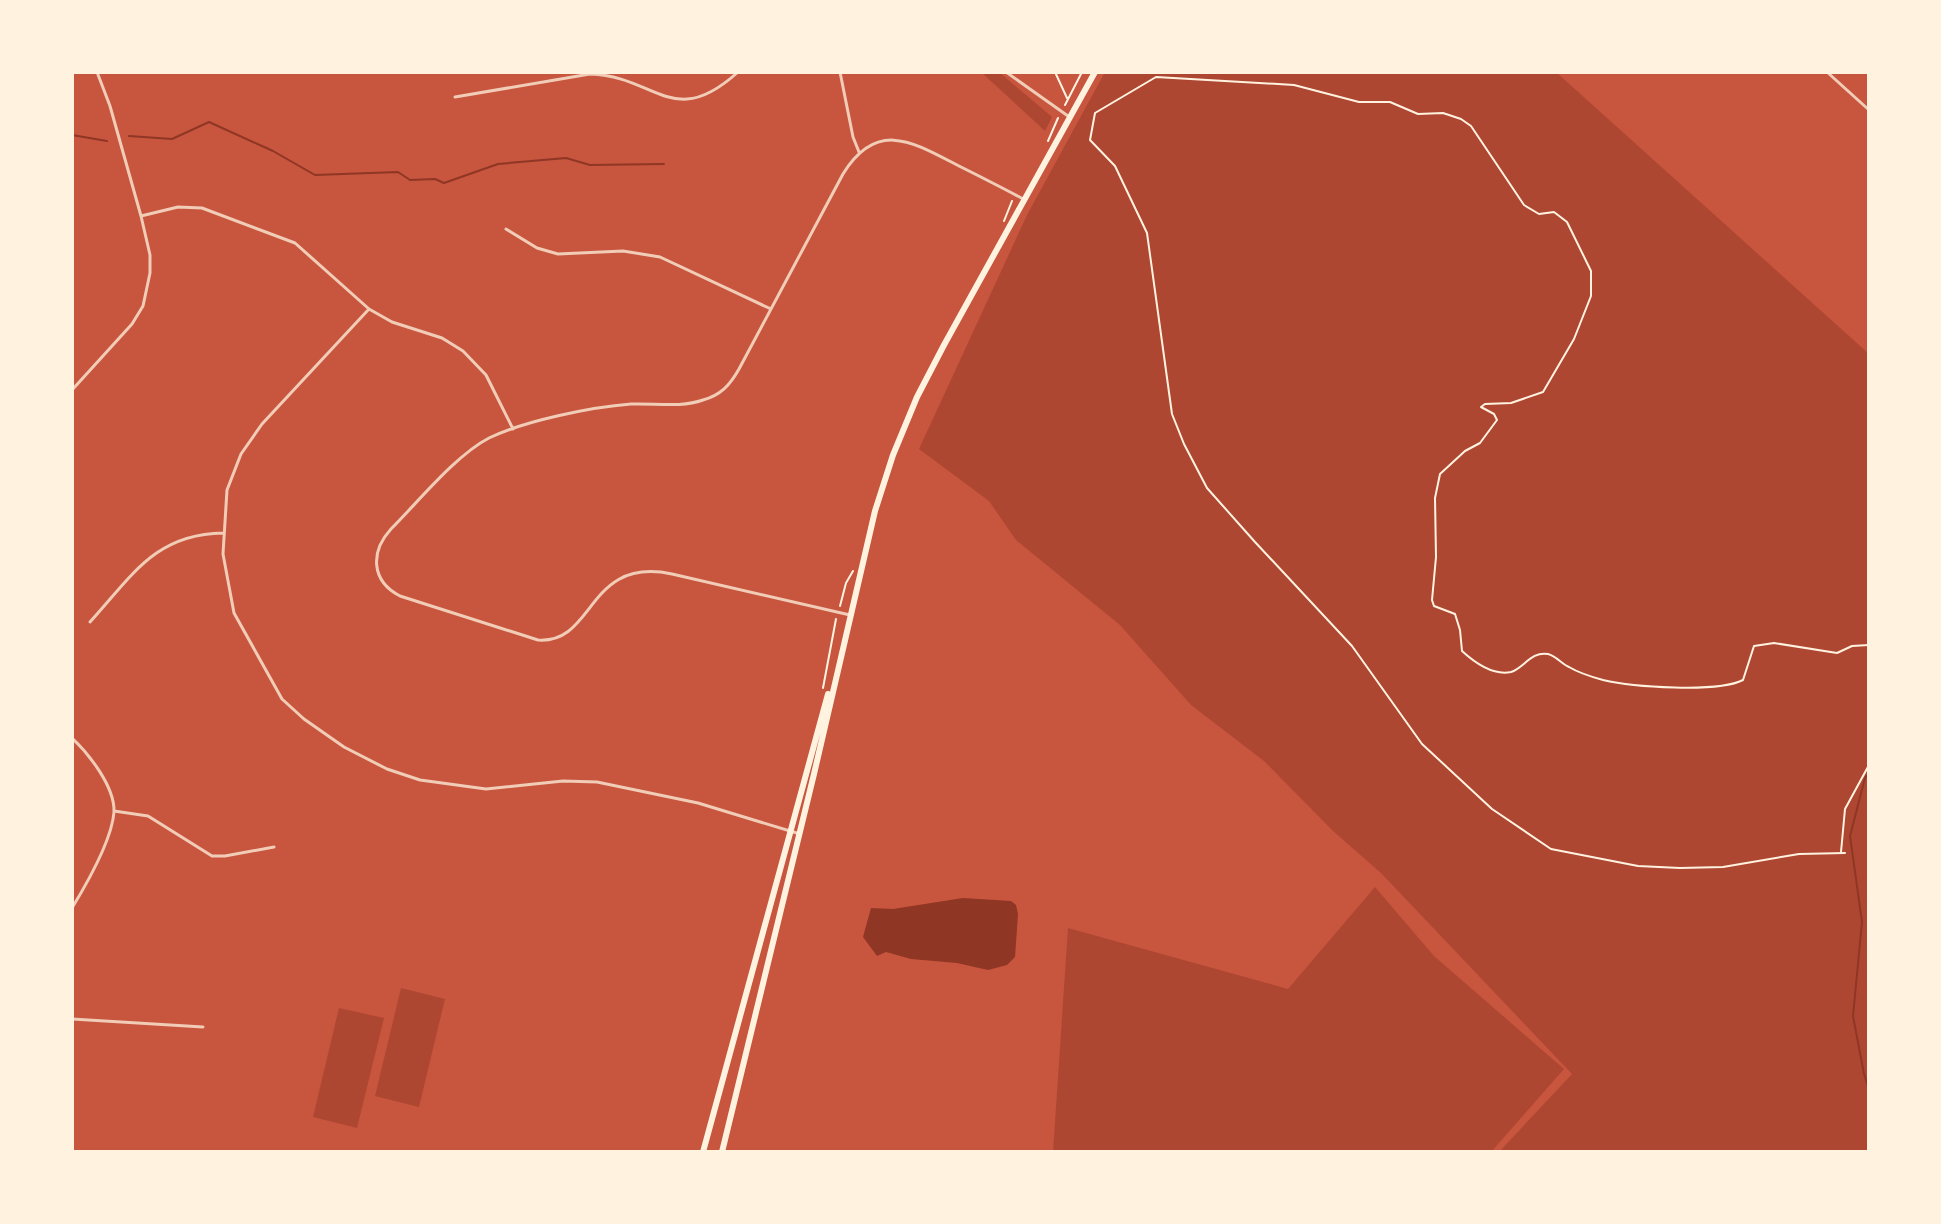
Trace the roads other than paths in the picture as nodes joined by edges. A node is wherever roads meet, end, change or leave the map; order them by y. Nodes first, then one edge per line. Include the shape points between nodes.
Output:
1 (97, 72) edge
2 (738, 72) edge
3 (840, 72) edge
4 (1006, 72) edge
5 (1095, 72) edge
6 (1827, 72) edge
7 (455, 97) dead end
8 (1869, 110) edge
9 (1070, 117) junction
10 (859, 152) junction
11 (1025, 200) junction
12 (141, 216) junction
13 (506, 229) dead end
14 (369, 309) junction
15 (771, 309) junction
16 (72, 390) edge
17 (513, 429) junction
18 (223, 533) junction
19 (850, 615) junction
20 (90, 622) dead end
21 (834, 680) junction
22 (72, 738) edge
23 (114, 811) junction
24 (790, 831) junction
25 (800, 834) junction
26 (274, 847) dead end
27 (72, 908) edge
28 (72, 1019) edge
29 (203, 1027) dead end
30 (703, 1152) edge
31 (722, 1152) edge

1 - 12 street
2 - 7 street via 716,90 690,100 590,74
3 - 10 street
4 - 9 street
5 - 9 highway
6 - 8 street
9 - 11 highway
10 - 11 street via 887,141 911,142
10 - 15 street
11 - 19 highway via 905,425 875,511
12 - 14 street via 166,208 202,208 285,238
12 - 16 street via 151,264 143,306
13 - 15 street via 558,254 623,251 660,257
14 - 17 street via 463,351 486,375
14 - 18 street via 251,438 227,490
15 - 17 street via 735,377 712,397 694,403 599,408
17 - 19 street via 473,449 385,535 376,566 389,589 545,640 569,631 611,583 643,571
18 - 20 street via 189,536 164,547
18 - 24 street via 234,613 272,685 292,708 344,747 403,775 439,784 486,789 597,782 698,803
19 - 21 highway
21 - 24 highway
21 - 25 highway
22 - 23 street via 104,777
23 - 26 street via 148,816 212,856
23 - 27 street via 92,874
24 - 25 street
24 - 30 highway
25 - 31 highway
28 - 29 street

